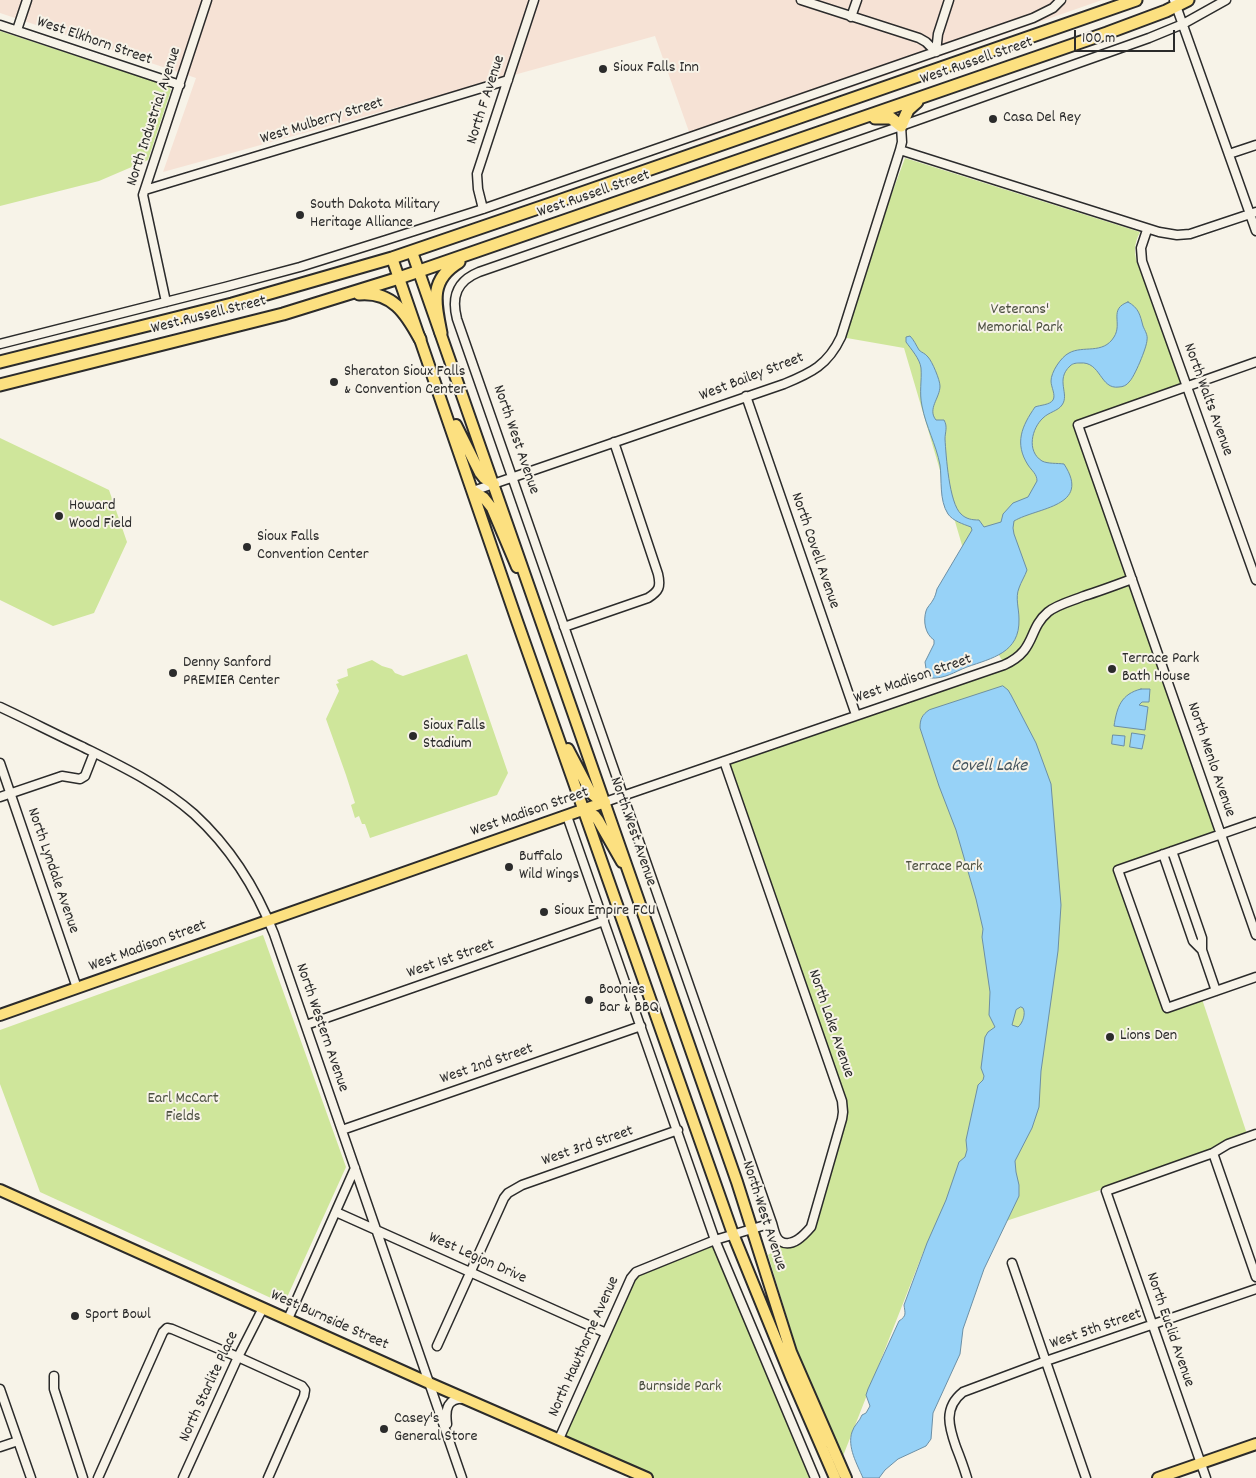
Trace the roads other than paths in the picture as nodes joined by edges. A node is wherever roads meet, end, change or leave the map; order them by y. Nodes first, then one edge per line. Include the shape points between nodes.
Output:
1 (27, 0) edge
2 (207, 0) edge
3 (534, 0) edge
4 (801, 0) edge
5 (857, 0) edge
6 (949, 0) edge
7 (1061, 0) edge
8 (1136, 0) edge
9 (1188, 0) edge
10 (1226, 0) edge
11 (1175, 3) edge
12 (851, 17) junction
13 (1183, 24) junction
14 (0, 25) edge
15 (17, 30) junction
16 (936, 52) junction
17 (508, 80) junction
18 (180, 85) junction
19 (930, 95) junction
20 (843, 125) junction
21 (901, 126) junction
22 (1256, 145) edge
23 (900, 150) junction
24 (640, 154) junction
25 (1230, 154) junction
26 (646, 171) junction
27 (144, 190) junction
28 (483, 209) junction
29 (1253, 213) edge
30 (1147, 230) junction
31 (1256, 231) edge
32 (500, 244) junction
33 (412, 252) junction
34 (392, 258) junction
35 (420, 272) junction
36 (399, 278) junction
37 (342, 296) junction
38 (166, 302) junction
39 (441, 333) junction
40 (420, 339) junction
41 (0, 344) edge
42 (0, 362) edge
43 (1256, 362) edge
44 (0, 385) edge
45 (1188, 386) junction
46 (746, 396) junction
47 (447, 412) junction
48 (614, 442) junction
49 (512, 478) junction
50 (494, 484) junction
51 (473, 491) junction
52 (1255, 574) edge
53 (1132, 580) junction
54 (533, 596) junction
55 (564, 627) junction
56 (0, 707) edge
57 (856, 715) junction
58 (558, 736) junction
59 (94, 753) junction
60 (724, 761) junction
61 (0, 764) edge
62 (11, 793) junction
63 (623, 796) junction
64 (0, 797) edge
65 (605, 802) junction
66 (584, 810) junction
67 (567, 816) junction
68 (1256, 822) edge
69 (1221, 834) junction
70 (1172, 851) junction
71 (1163, 854) junction
72 (630, 873) junction
73 (269, 920) junction
74 (604, 921) junction
75 (1256, 935) edge
76 (1202, 950) junction
77 (1256, 977) edge
78 (77, 988) junction
79 (1216, 991) junction
80 (0, 1015) edge
81 (306, 1025) junction
82 (641, 1026) junction
83 (342, 1130) junction
84 (678, 1130) junction
85 (1256, 1134) edge
86 (1213, 1153) junction
87 (355, 1168) junction
88 (0, 1190) edge
89 (336, 1212) junction
90 (772, 1223) junction
91 (752, 1228) junction
92 (377, 1230) junction
93 (733, 1234) junction
94 (715, 1240) junction
95 (1012, 1263) dead end
96 (471, 1272) junction
97 (1256, 1277) edge
98 (1256, 1288) edge
99 (263, 1308) junction
100 (288, 1319) junction
101 (1152, 1325) junction
102 (606, 1332) junction
103 (436, 1346) dead end
104 (238, 1357) junction
105 (1046, 1361) junction
106 (54, 1376) dead end
107 (429, 1383) junction
108 (0, 1389) edge
109 (472, 1401) junction
110 (449, 1438) junction
111 (559, 1439) junction
112 (18, 1441) junction
113 (1256, 1444) edge
114 (0, 1447) edge
115 (1201, 1463) junction
116 (31, 1478) edge
117 (83, 1478) edge
118 (98, 1478) edge
119 (183, 1478) edge
120 (268, 1478) edge
121 (462, 1478) edge
122 (647, 1478) edge
123 (815, 1478) edge
124 (835, 1478) edge
125 (846, 1478) edge
126 (967, 1478) edge
127 (1086, 1478) edge
128 (1158, 1478) edge
129 (1206, 1478) edge

1 - 15 street
2 - 18 street, North Industrial Avenue
3 - 17 street, North F Avenue
4 - 12 street
5 - 12 street
6 - 16 street
7 - 16 street, West Russell Street via 1033,18
8 - 26 highway, West Russell Street
9 - 11 highway, West Russell Street
10 - 13 street
11 - 13 street
11 - 19 highway, West Russell Street via 1107,33
12 - 16 street via 919,38
13 - 21 street
13 - 25 street
14 - 15 street, West Elkhorn Street
15 - 18 street, West Elkhorn Street
16 - 24 street, West Russell Street
17 - 27 street, West Mulberry Street
17 - 28 street, North F Avenue via 477,174
18 - 27 street, North Industrial Avenue
19 - 20 highway, West Russell Street
19 - 21 highway via 908,110
20 - 21 highway via 885,117
20 - 32 highway, West Russell Street
21 - 23 street, West Bailey Street
21 - 49 street, North West Avenue via 466,278 454,297 457,319
22 - 25 street
23 - 30 street
23 - 46 street, West Bailey Street via 836,350 806,374
24 - 26 street
24 - 28 street, West Russell Street
25 - 29 street
26 - 33 highway, West Russell Street
27 - 38 street, North Industrial Avenue via 143,201
28 - 38 street, West Russell Street via 300,267
29 - 30 street via 1190,234
29 - 31 street
30 - 45 street, North Walts Avenue via 1141,248 1142,261
32 - 35 highway, West Russell Street
32 - 39 highway via 460,261 445,273 435,297
33 - 34 highway, West Russell Street
33 - 35 main road, North West Avenue
34 - 36 main road, North West Avenue
34 - 42 highway, West Russell Street via 232,304
35 - 36 highway, West Russell Street
35 - 39 main road, North West Avenue
36 - 37 highway, West Russell Street
36 - 40 main road, North West Avenue
37 - 40 highway via 371,294 389,299 404,312
37 - 44 highway, West Russell Street via 283,314
38 - 41 street, West Russell Street
39 - 50 main road, North West Avenue
40 - 47 main road, North West Avenue
43 - 45 street
45 - 52 street, North Walts Avenue
45 - 53 street, North Menlo Avenue via 1078,424
46 - 48 street, West Bailey Street
46 - 57 street, North Covell Avenue
47 - 50 main road via 480,473
47 - 51 main road, North West Avenue
48 - 49 street, West Bailey Street
48 - 55 street via 658,574 658,590 648,598
49 - 50 street, West Bailey Street
49 - 55 street, North West Avenue
50 - 51 street, West Bailey Street
50 - 54 main road, North West Avenue
51 - 54 main road via 492,508
51 - 58 main road, North West Avenue
53 - 57 street, West Madison Street via 1053,609 1041,620 1028,646 1014,660
53 - 69 street, North Menlo Avenue
54 - 65 main road, North West Avenue
55 - 63 street, North West Avenue
56 - 59 street, North Western Avenue
57 - 60 street, West Madison Street
58 - 65 main road via 591,793
58 - 66 main road, North West Avenue
59 - 62 street via 85,776 80,779 62,776
59 - 73 street, North Western Avenue via 147,780 195,815 238,865
60 - 63 street, West Madison Street
60 - 90 street, North Lake Avenue via 843,1106 842,1120 811,1226 802,1237 783,1242 776,1235
61 - 62 street, North Lyndale Avenue
62 - 64 street
62 - 78 street, North Lyndale Avenue
63 - 65 street, West Madison Street
63 - 90 street, North West Avenue
65 - 66 main road, West Madison Street
65 - 72 main road, North West Avenue
66 - 67 main road, West Madison Street
66 - 72 main road via 598,820
66 - 93 main road, North West Avenue
67 - 73 main road, West Madison Street
67 - 74 street
68 - 69 street
69 - 70 street
69 - 75 street, North Menlo Avenue
70 - 71 street
70 - 76 street via 1202,938
71 - 76 street via 1193,941
71 - 79 street via 1118,870 1167,1008
72 - 91 main road, North West Avenue
73 - 78 main road, West Madison Street
73 - 81 street, North Western Avenue
74 - 81 street, West 1st Street
74 - 82 street
76 - 79 street
77 - 79 street
78 - 80 main road, West Madison Street
81 - 83 street, North Western Avenue
82 - 83 street, West 2nd Street
82 - 84 street
83 - 87 street, North Western Avenue
84 - 94 street
84 - 96 street, West 3rd Street via 522,1185 508,1193
85 - 86 street
86 - 97 street
86 - 101 street, North Euclid Avenue via 1106,1190
87 - 89 street
87 - 92 street, North Western Avenue
88 - 99 main road, West Burnside Street
89 - 92 street, West Legion Drive
89 - 100 street
90 - 91 street
91 - 93 street, North Hawthorne Avenue
91 - 125 main road, North West Avenue via 791,1352
92 - 96 street, West Legion Drive
92 - 107 street, North Western Avenue
93 - 94 street, North Hawthorne Avenue
93 - 124 main road, North West Avenue
94 - 102 street, North Hawthorne Avenue via 636,1272
94 - 123 street
95 - 105 street
96 - 102 street, West Legion Drive
96 - 103 street
98 - 101 street, West 5th Street
99 - 100 main road, West Burnside Street
99 - 104 street, North Starlite Place
100 - 107 main road, West Burnside Street
101 - 105 street, West 5th Street
101 - 115 street, North Euclid Avenue
102 - 111 street, North Hawthorne Avenue
104 - 118 street via 167,1328
104 - 119 street, North Starlite Place
104 - 120 street via 302,1386 304,1390
105 - 126 street, West 5th Street via 958,1396 949,1419
105 - 127 street
106 - 117 street via 54,1389
107 - 109 main road, West Burnside Street
107 - 110 street, North Western Avenue
108 - 112 street
109 - 110 street via 458,1400 448,1405
109 - 111 main road, West Burnside Street
110 - 121 street, North Western Avenue
111 - 122 main road, West Burnside Street
112 - 114 street
112 - 116 street
113 - 115 main road
115 - 128 main road
115 - 129 street, North Euclid Avenue

